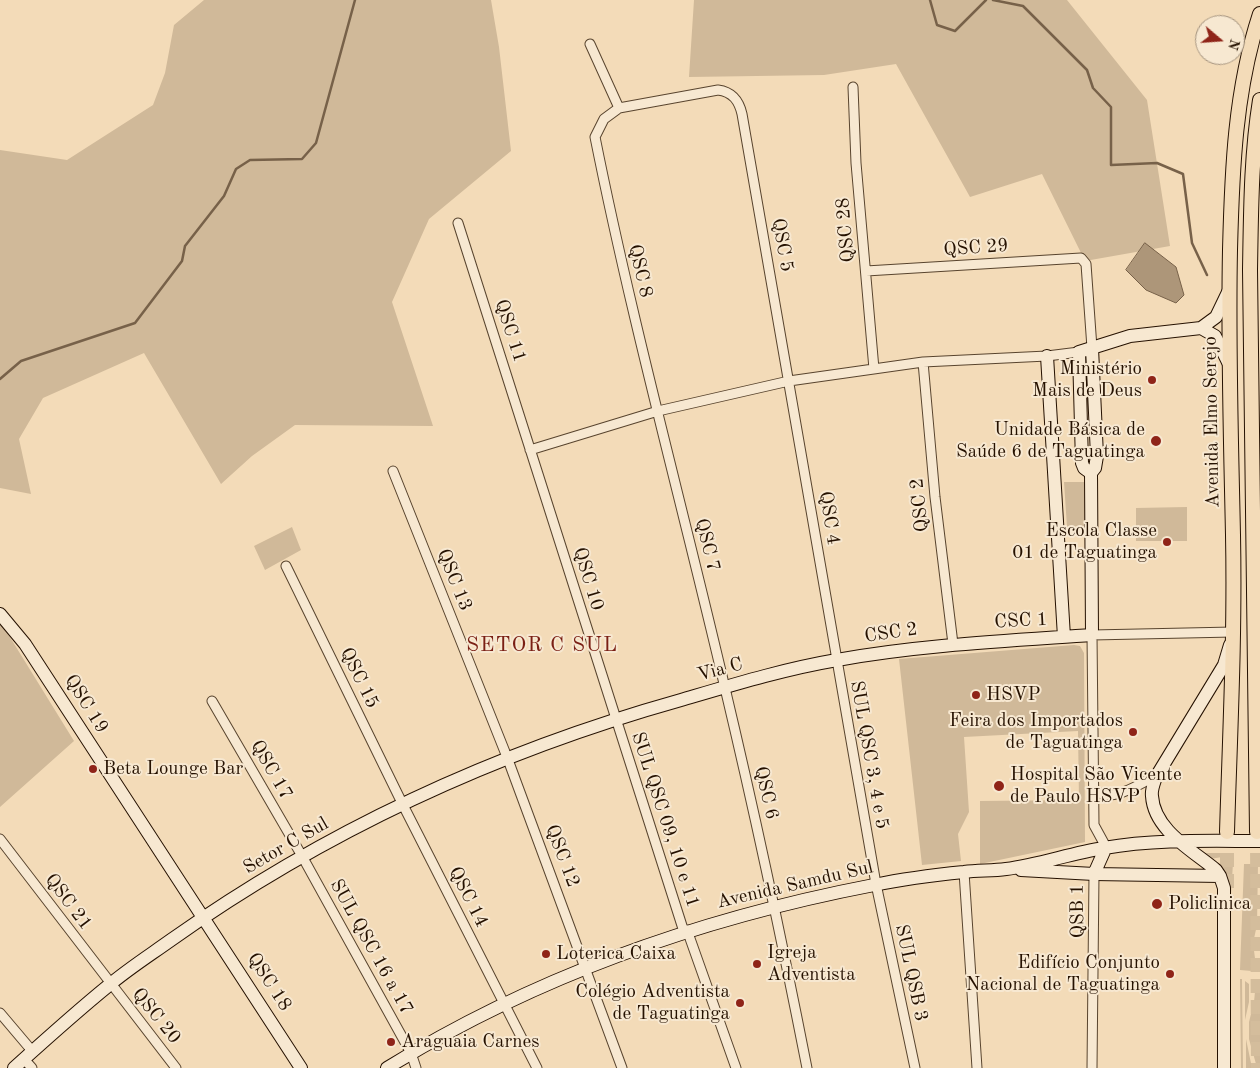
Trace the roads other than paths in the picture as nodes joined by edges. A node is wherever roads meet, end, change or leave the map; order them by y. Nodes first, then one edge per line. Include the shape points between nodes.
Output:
1 (1260, 14) edge
2 (590, 44) dead end
3 (853, 87) dead end
4 (1260, 100) edge
5 (619, 108) junction
6 (458, 223) dead end
7 (866, 271) junction
8 (1229, 290) junction
9 (1201, 328) junction
10 (1092, 348) junction
11 (1079, 352) junction
12 (1048, 356) junction
13 (923, 362) junction
14 (1229, 364) junction
15 (874, 369) junction
16 (789, 381) junction
17 (658, 411) junction
18 (530, 450) junction
19 (393, 471) dead end
20 (1090, 473) junction
21 (1255, 554) junction
22 (286, 566) dead end
23 (1260, 571) edge
24 (0, 614) edge
25 (1233, 632) junction
26 (1092, 635) junction
27 (1064, 637) junction
28 (953, 644) junction
29 (835, 660) junction
30 (725, 687) junction
31 (212, 701) dead end
32 (614, 719) junction
33 (507, 757) junction
34 (1158, 774) junction
35 (1094, 788) junction
36 (403, 805) junction
37 (1227, 832) tunnel mouth
38 (1259, 837) edge
39 (0, 839) edge
40 (1182, 841) junction
41 (1106, 847) junction
42 (302, 856) junction
43 (1006, 869) junction
44 (964, 872) junction
45 (1094, 874) junction
46 (1220, 876) junction
47 (876, 884) junction
48 (775, 906) junction
49 (204, 916) junction
50 (686, 931) junction
51 (586, 967) junction
52 (110, 984) junction
53 (504, 1004) junction
54 (0, 1013) edge
55 (411, 1053) junction
56 (30, 1060) edge
57 (14, 1068) edge
58 (176, 1068) edge
59 (301, 1068) edge
60 (387, 1068) edge
61 (416, 1068) edge
62 (537, 1068) edge
63 (622, 1068) edge
64 (736, 1068) edge
65 (807, 1068) edge
66 (915, 1068) edge
67 (977, 1068) edge
68 (1092, 1068) edge
69 (1224, 1068) edge

1 - 8 main road, Avenida Elmo Serejo via 1240,99 1232,161
2 - 5 street
3 - 7 street, QSC 28
4 - 21 main road via 1251,213
5 - 16 street, QSC 5 via 718,90 735,97 742,114
5 - 17 street, QSC 8 via 604,119 595,137 618,252
6 - 18 street, QSC 11
7 - 10 street, QSC 29 via 1084,260
7 - 15 street, QSC 28
8 - 9 street via 1216,317
8 - 14 main road, Avenida Elmo Serejo
9 - 10 street via 1130,336
9 - 14 street via 1215,336
10 - 11 street
10 - 20 street via 1097,456 1095,468
11 - 12 street
11 - 20 street via 1082,463
12 - 13 street
12 - 27 street
13 - 15 street
13 - 28 street, QSC 2
14 - 25 main road, Avenida Elmo Serejo
15 - 16 street
16 - 17 street
16 - 29 street, QSC 4
17 - 18 street
17 - 30 street, QSC 7
18 - 32 street, QSC 10
19 - 33 street, QSC 13
20 - 26 street
21 - 23 street
21 - 38 main road via 1254,677
22 - 36 street, QSC 15
24 - 49 street, QSC 19 via 26,644
25 - 26 street
25 - 34 street via 1224,665
25 - 37 main road, Avenida Elmo Serejo
26 - 27 street, CSC 1
26 - 35 street
27 - 28 street, CSC 1
28 - 29 street, CSC 2
29 - 30 street, Via C
29 - 47 street, SUL QSC 3, 4 e 5
30 - 32 street, Via C
30 - 48 street, QSC 6
31 - 42 street, QSC 17
32 - 33 street, Setor C Sul
32 - 50 street, SUL QSC 09, 10 e 11
33 - 36 street, Setor C Sul
33 - 51 street, QSC 12
34 - 35 street via 1129,791 1101,794
34 - 40 street via 1151,794 1154,809 1165,828
35 - 41 street via 1094,825
36 - 42 street, Setor C Sul
36 - 53 street, QSC 14
38 - 40 street, Avenida Samdu Sul via 1240,841
39 - 52 street, QSC 21
40 - 41 street, Avenida Samdu Sul
40 - 46 street
41 - 43 street, Avenida Samdu Sul
41 - 45 street
42 - 49 street, Setor C Sul
42 - 55 street, SUL QSC 16 a 17
43 - 44 street, Avenida Samdu Sul
43 - 45 street
44 - 47 street, Avenida Samdu Sul
44 - 67 street
45 - 46 street
45 - 68 street, QSB 1
46 - 69 street via 1224,897
47 - 48 street, Avenida Samdu Sul
47 - 66 street, SUL QSB 3
48 - 50 street, Avenida Samdu Sul
48 - 65 street, QSC 6
49 - 52 street, Setor C Sul
49 - 59 street, QSC 18
50 - 51 street, Avenida Samdu Sul
50 - 64 street, SUL QSC 09, 10 e 11
51 - 53 street, Avenida Samdu Sul
51 - 63 street, QSC 12
52 - 56 street, Setor C Sul
52 - 58 street, QSC 20
53 - 55 street, Avenida Samdu Sul
53 - 62 street, QSC 14
54 - 56 street
55 - 60 street, Avenida Samdu Sul
55 - 61 street, SUL QSC 16 a 17
56 - 57 street, Setor C Sul

